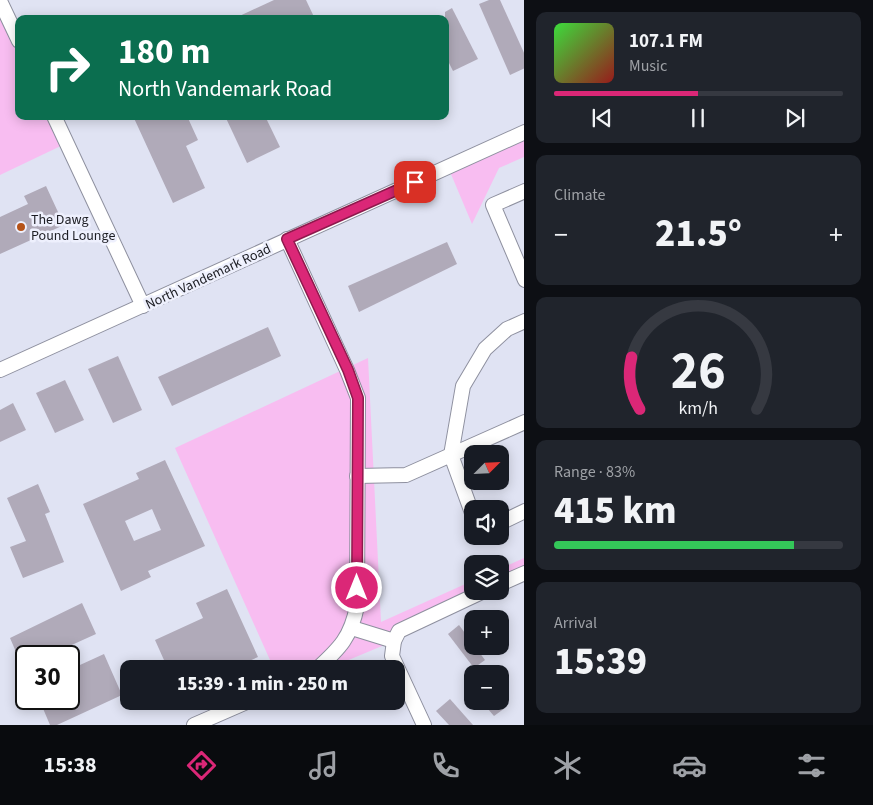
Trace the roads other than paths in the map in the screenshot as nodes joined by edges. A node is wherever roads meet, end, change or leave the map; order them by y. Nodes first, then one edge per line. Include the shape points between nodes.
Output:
1 (0, 1) edge
2 (15, 33) edge
3 (56, 120) edge
4 (524, 132) edge
5 (524, 191) edge
6 (287, 239) junction
7 (524, 280) edge
8 (143, 306) junction
9 (524, 321) edge
10 (0, 370) edge
11 (524, 422) edge
12 (450, 455) junction
13 (357, 476) junction
14 (467, 500) edge
15 (524, 511) edge
16 (509, 518) edge
17 (524, 573) edge
18 (509, 580) edge
19 (465, 600) edge
20 (352, 628) junction
21 (394, 641) junction
22 (326, 660) edge
23 (228, 710) edge
24 (194, 725) edge
25 (424, 725) edge

1 - 2 street
3 - 8 street
4 - 6 street, North Vandemark Road
5 - 7 street via 493,205
6 - 8 street, North Vandemark Road
6 - 13 street via 358,398
8 - 10 street, North Vandemark Road
9 - 12 street via 507,329 485,349 463,386
11 - 12 street
12 - 13 street via 406,475
12 - 14 street
13 - 20 street via 356,606
15 - 16 street
17 - 18 street
19 - 21 street via 399,631
20 - 21 street
20 - 22 street
21 - 25 street via 392,656
23 - 24 street

